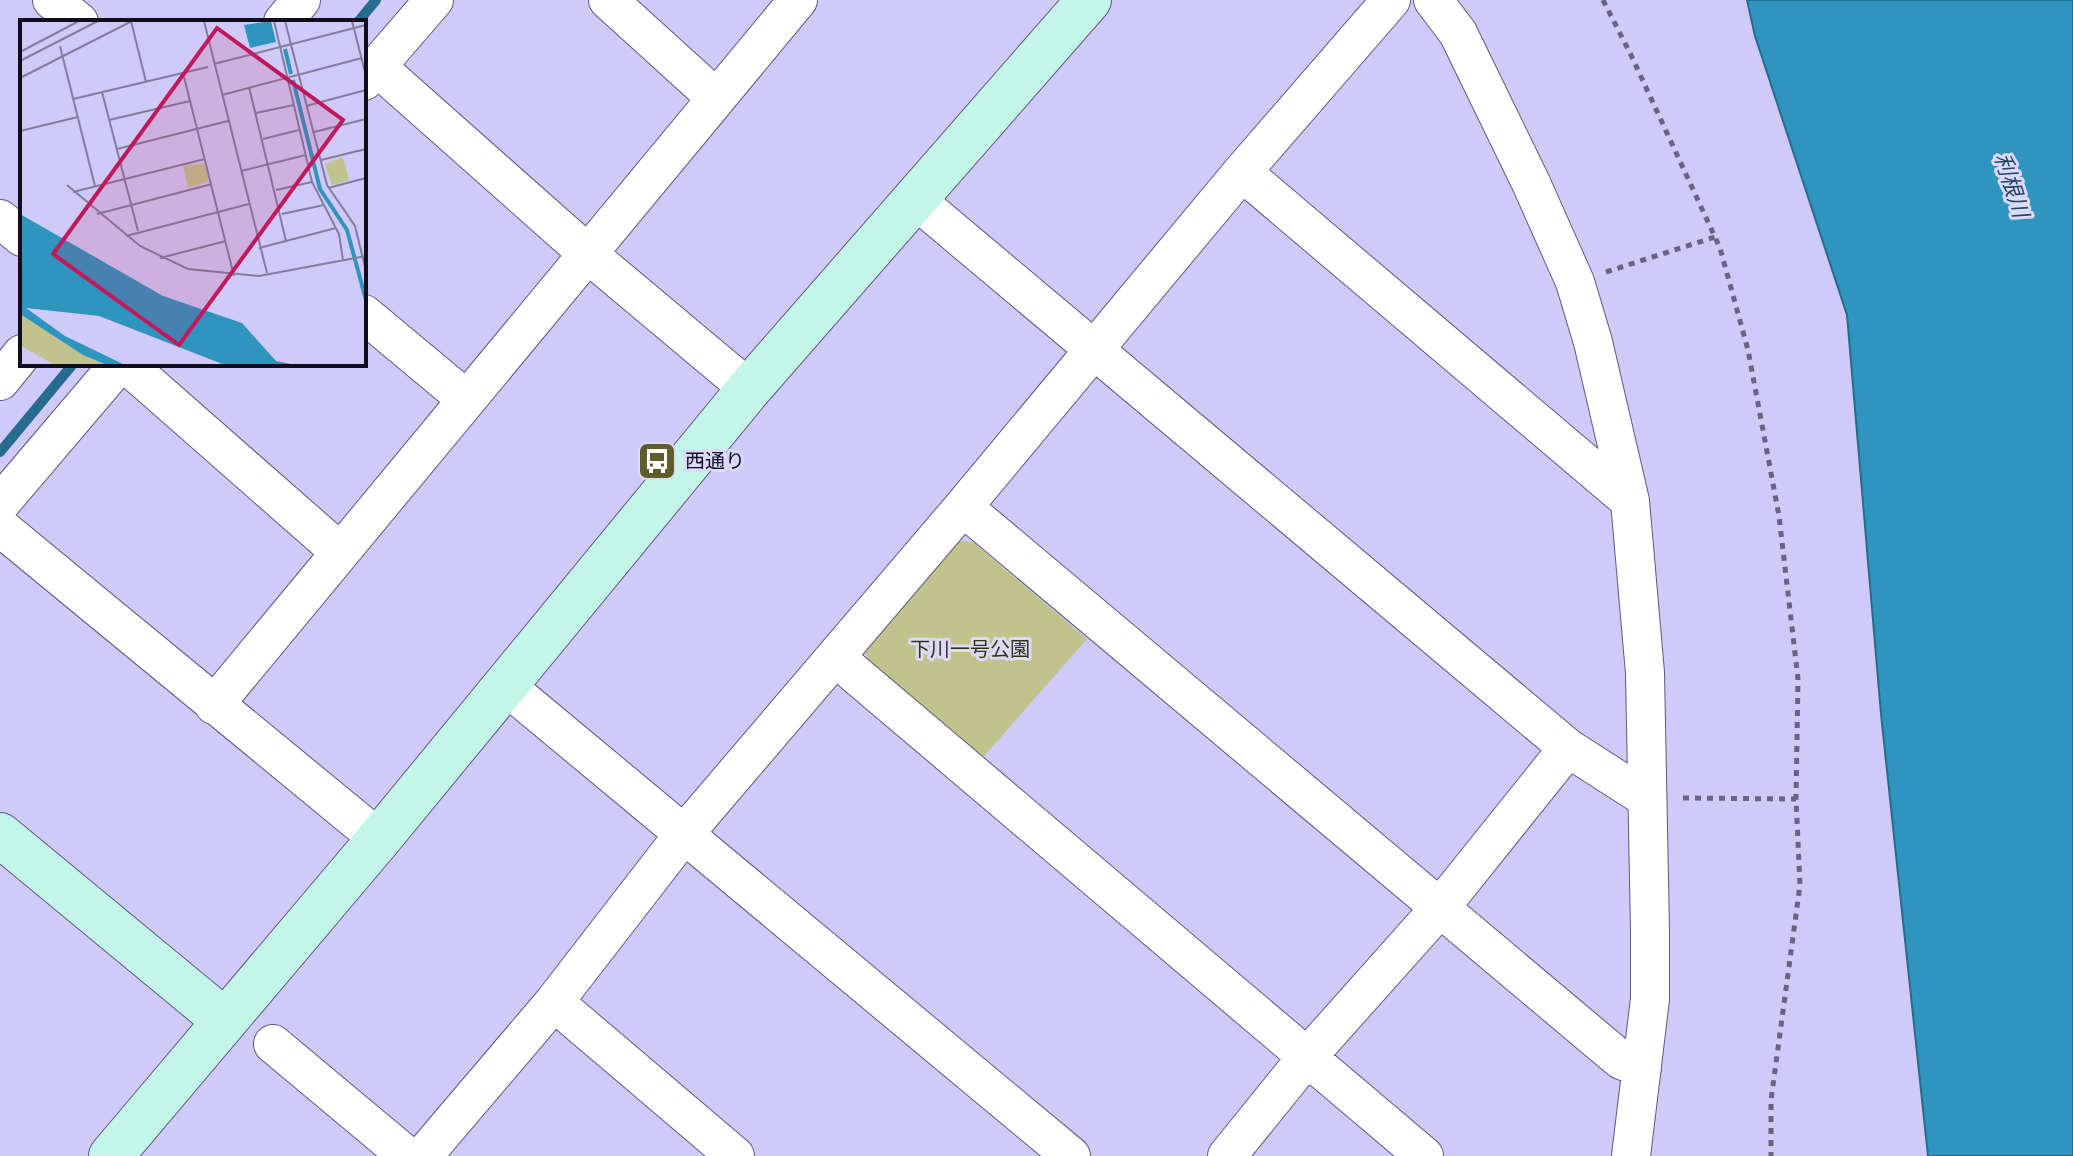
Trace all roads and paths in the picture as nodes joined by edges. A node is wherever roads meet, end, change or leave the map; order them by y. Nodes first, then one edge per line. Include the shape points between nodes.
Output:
1 (52, 0) edge
2 (301, 0) edge
3 (434, 0) edge
4 (608, 0) edge
5 (798, 0) edge
6 (1089, 0) edge
7 (1391, 0) edge
8 (1433, 0) edge
9 (1603, 0) edge
10 (77, 20) edge
11 (285, 20) edge
12 (370, 73) edge
13 (716, 98) junction
14 (1242, 172) junction
15 (916, 200) junction
16 (0, 219) edge
17 (20, 235) edge
18 (1715, 237) junction
19 (588, 254) junction
20 (1575, 282) junction
21 (366, 316) edge
22 (1093, 351) junction
23 (20, 356) edge
24 (117, 366) edge
25 (128, 366) edge
26 (0, 381) edge
27 (749, 389) junction
28 (466, 399) junction
29 (1630, 501) junction
30 (0, 504) edge
31 (963, 507) junction
32 (0, 527) edge
33 (340, 552) junction
34 (835, 657) junction
35 (506, 686) junction
36 (214, 705) junction
37 (1568, 748) junction
38 (1646, 798) junction
39 (1796, 799) junction
40 (684, 834) junction
41 (0, 835) edge
42 (379, 839) junction
43 (1439, 909) junction
44 (554, 1002) junction
45 (225, 1021) junction
46 (273, 1044) dead end
47 (1307, 1057) junction
48 (1642, 1068) junction
49 (111, 1156) edge
50 (407, 1156) edge
51 (423, 1156) edge
52 (735, 1156) edge
53 (1071, 1156) edge
54 (1227, 1156) edge
55 (1424, 1156) edge
56 (1631, 1156) edge
57 (1771, 1156) edge

1 - 10 street
2 - 11 street
3 - 12 street
4 - 13 street
5 - 13 street
6 - 15 street
7 - 14 street
8 - 20 street via 1458,33
9 - 18 path
12 - 19 street
13 - 19 street
14 - 22 street
14 - 29 street
15 - 22 street
15 - 27 street
16 - 17 street
18 - 20 path
18 - 39 path via 1748,350 1779,516 1798,679
19 - 27 street
19 - 28 street
20 - 29 street
21 - 28 street
22 - 31 street
22 - 37 street
23 - 26 street
24 - 30 street
25 - 33 street
27 - 35 street
28 - 33 street
29 - 38 street via 1645,673
31 - 34 street
31 - 43 street
32 - 36 street
33 - 36 street
34 - 40 street
34 - 47 street
35 - 40 street
35 - 42 street
36 - 42 street
37 - 38 street
37 - 43 street
38 - 39 path
38 - 48 street via 1650,999
39 - 57 path via 1800,885 1771,1100
40 - 44 street
40 - 53 street
41 - 45 street
42 - 45 street
43 - 47 street
43 - 48 street via 1621,1060
44 - 51 street
44 - 52 street
45 - 49 street
46 - 50 street
47 - 54 street
47 - 55 street
48 - 56 street

